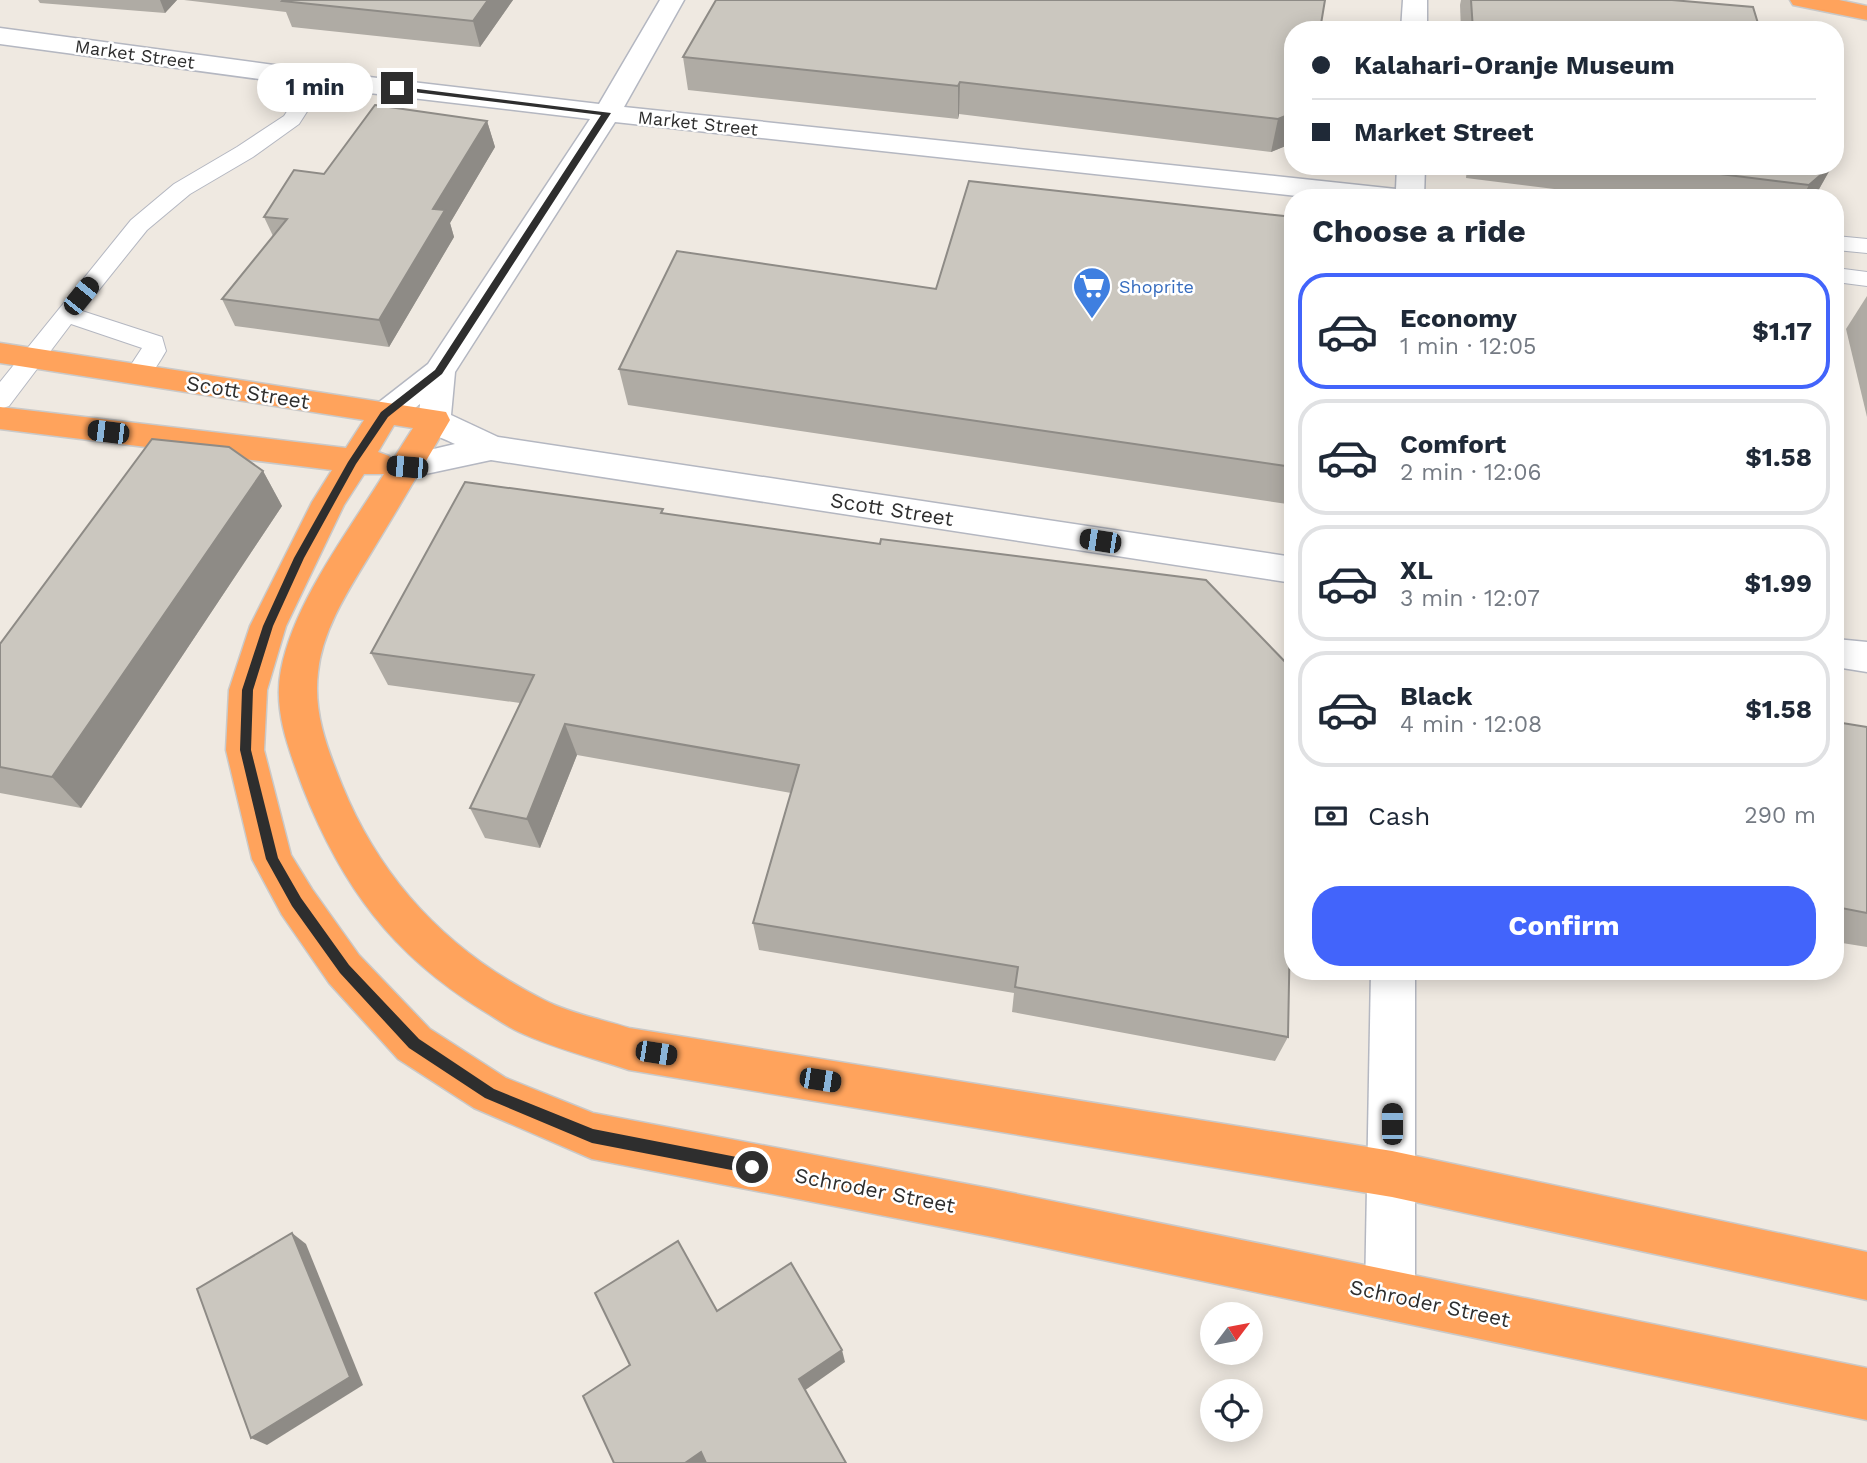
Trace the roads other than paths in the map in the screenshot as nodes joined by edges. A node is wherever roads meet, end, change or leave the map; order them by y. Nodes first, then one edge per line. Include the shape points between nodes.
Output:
1 (672, 0) edge
2 (1415, 0) edge
3 (1802, 0) edge
4 (1867, 13) edge
5 (1414, 21) edge
6 (0, 36) edge
7 (318, 79) junction
8 (607, 113) junction
9 (1313, 189) edge
10 (1844, 244) edge
11 (1867, 246) edge
12 (1844, 276) edge
13 (1867, 279) edge
14 (66, 314) junction
15 (15, 355) edge
16 (439, 372) junction
17 (137, 374) junction
18 (0, 400) edge
19 (385, 414) junction
20 (0, 418) edge
21 (434, 420) junction
22 (491, 448) junction
23 (352, 462) junction
24 (407, 467) junction
25 (1284, 569) edge
26 (1844, 654) edge
27 (1867, 657) edge
28 (1393, 980) edge
29 (1392, 1174) junction
30 (1867, 1276) edge
31 (1390, 1294) junction
32 (1867, 1394) edge

1 - 8 street
2 - 5 street
3 - 4 highway
6 - 7 street, Market Street
7 - 8 street, Market Street
7 - 14 lane via 292,120 182,190 139,225
8 - 9 street, Market Street
8 - 16 street
10 - 11 lane
12 - 13 lane
14 - 15 lane
14 - 17 lane via 153,343 154,351
15 - 17 highway, Scott Street
15 - 18 lane
16 - 19 street, Schroder Street
16 - 21 street
17 - 19 highway, Scott Street
19 - 21 highway, Scott Street
19 - 23 highway, Schroder Street
20 - 23 highway, Scott Street
21 - 22 street, Scott Street
21 - 24 highway
22 - 24 street, Scott Street
22 - 25 street, Scott Street
23 - 24 highway, Scott Street
23 - 31 highway, Schroder Street via 268,626 248,690 245,750 272,859 344,969 414,1044 490,1093 592,1136
24 - 29 highway via 327,597 309,636 299,670 298,711 331,810 364,871 410,930 462,974 533,1017 629,1049
26 - 27 street
28 - 29 street
29 - 30 highway
29 - 31 street
31 - 32 highway, Schroder Street

